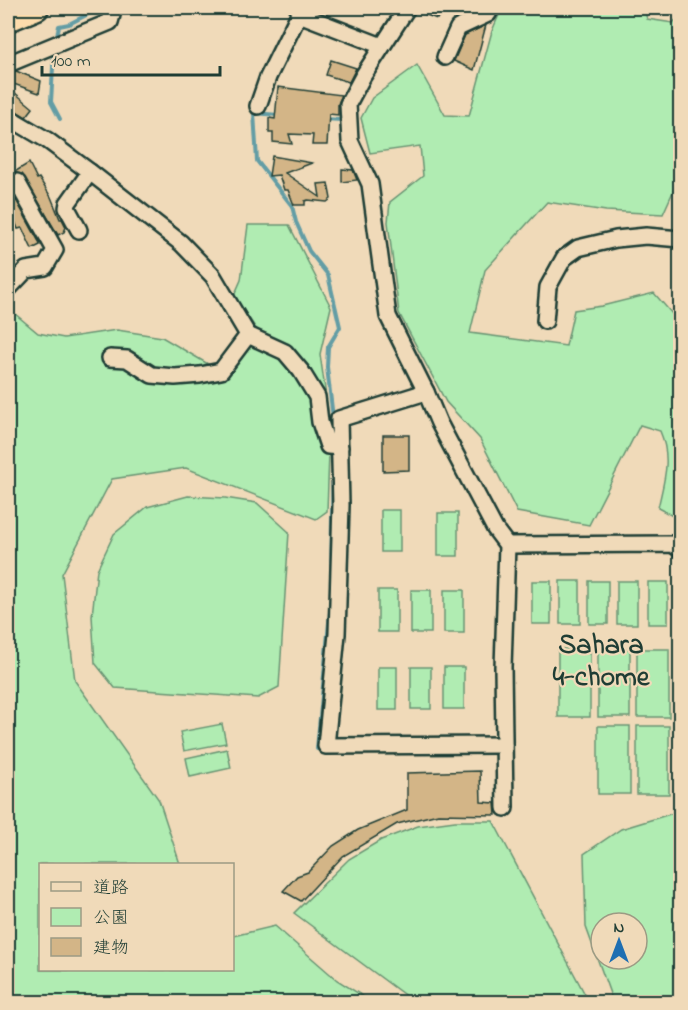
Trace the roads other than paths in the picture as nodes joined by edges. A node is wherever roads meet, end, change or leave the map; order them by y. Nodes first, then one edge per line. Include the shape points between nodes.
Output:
1 (19, 8) edge
2 (37, 8) edge
3 (111, 8) edge
4 (407, 8) edge
5 (490, 8) edge
6 (8, 12) edge
7 (8, 20) edge
8 (382, 46) junction
9 (445, 57) dead end
10 (8, 64) edge
11 (258, 106) dead end
12 (8, 117) edge
13 (90, 172) junction
14 (17, 182) dead end
15 (79, 230) dead end
16 (681, 239) edge
17 (8, 289) edge
18 (545, 321) dead end
19 (248, 335) junction
20 (110, 358) dead end
21 (426, 392) junction
22 (340, 447) junction
23 (507, 545) junction
24 (681, 549) edge
25 (504, 745) junction
26 (505, 808) dead end

1 - 6 highway
2 - 7 highway
3 - 10 street via 110,22
4 - 8 street
5 - 9 street via 488,14 458,28
8 - 11 street via 299,14 268,76
8 - 21 street via 348,104 350,141 370,184 388,316
12 - 13 street
13 - 15 street via 67,208
13 - 19 street via 181,243 213,276
14 - 17 street via 55,250 45,267 26,270
16 - 18 street via 646,236 578,248 564,258 549,287
19 - 20 street via 221,371 200,375 152,375 128,359
19 - 22 street via 285,352 301,371 317,397 328,446
21 - 22 street via 339,419
21 - 23 street via 495,530
22 - 25 street via 337,634 326,746
23 - 24 street via 672,544
23 - 25 street
25 - 26 street

